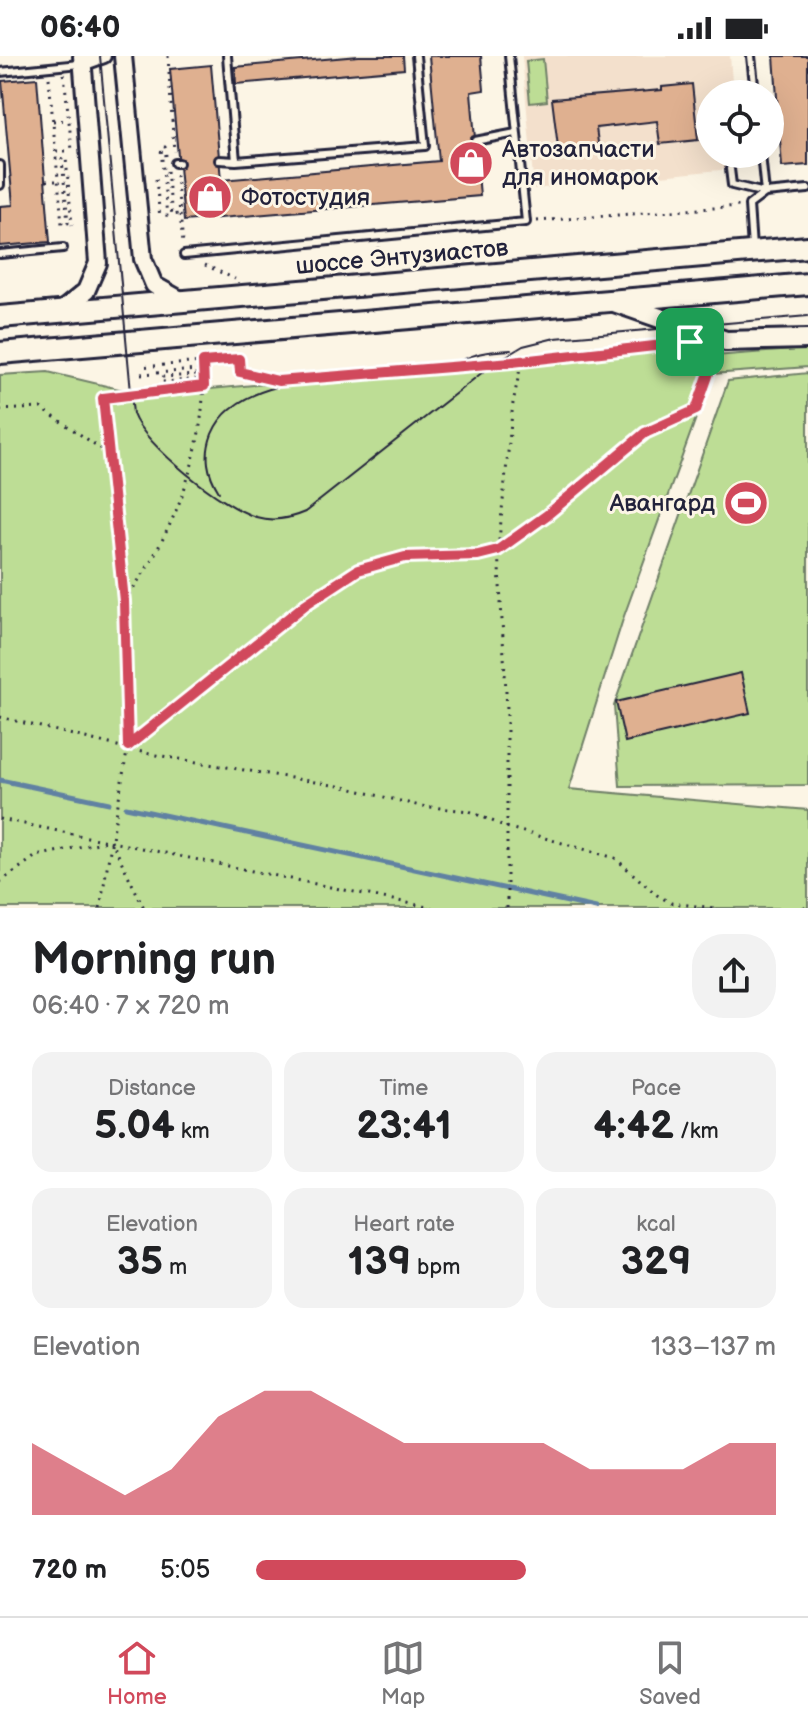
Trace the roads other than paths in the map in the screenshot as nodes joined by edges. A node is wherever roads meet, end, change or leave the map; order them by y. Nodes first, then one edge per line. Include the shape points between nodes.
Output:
1 (104, 56) edge
2 (123, 56) edge
3 (227, 56) edge
4 (416, 56) edge
5 (509, 56) edge
6 (751, 56) edge
7 (82, 60) edge
8 (0, 72) edge
9 (754, 80) edge
10 (516, 133) junction
11 (475, 141) dead end
12 (437, 143) dead end
13 (425, 146) junction
14 (219, 160) dead end
15 (236, 161) junction
16 (0, 165) edge
17 (762, 168) edge
18 (730, 169) dead end
19 (0, 185) edge
20 (808, 189) edge
21 (765, 193) junction
22 (808, 247) edge
23 (63, 248) dead end
24 (752, 252) junction
25 (0, 254) edge
26 (184, 255) road end
27 (808, 284) edge
28 (611, 301) junction
29 (184, 303) junction
30 (60, 312) junction
31 (0, 317) edge
32 (808, 339) edge
33 (0, 353) edge

1 - 7 street
2 - 29 street via 143,259 154,285
3 - 15 lane
4 - 13 lane
5 - 10 lane
6 - 9 lane
7 - 8 lane
7 - 30 street via 98,263 86,291
10 - 11 lane
10 - 26 lane via 526,222
12 - 13 lane
13 - 15 lane
14 - 15 lane
16 - 19 lane
17 - 21 lane
18 - 21 lane via 732,185
20 - 21 lane
21 - 24 lane via 749,205
22 - 24 main road, шоссе Энтузиастов
23 - 25 lane
24 - 29 main road, шоссе Энтузиастов
27 - 28 main road
28 - 32 main road via 726,341
28 - 33 main road
29 - 30 main road, шоссе Энтузиастов
30 - 31 main road, шоссе Энтузиастов

